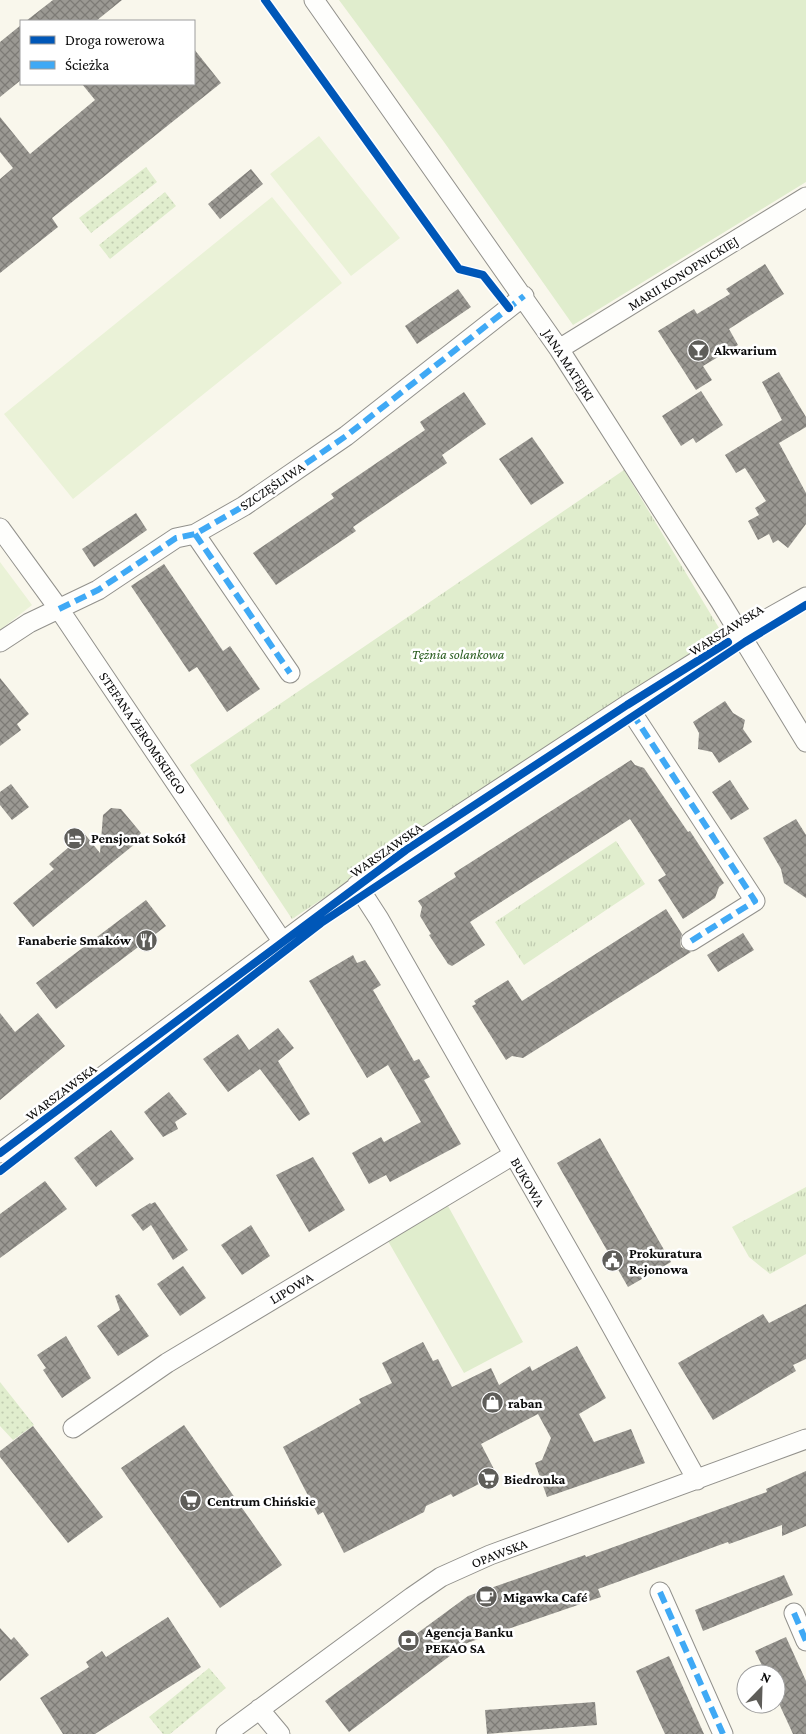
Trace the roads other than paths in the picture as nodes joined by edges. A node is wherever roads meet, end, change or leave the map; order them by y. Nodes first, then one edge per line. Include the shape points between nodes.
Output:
1 (314, 0) edge
2 (806, 197) edge
3 (524, 296) junction
4 (560, 349) junction
5 (0, 528) edge
6 (195, 534) junction
7 (806, 597) edge
8 (59, 609) junction
9 (740, 634) junction
10 (0, 642) edge
11 (290, 673) dead end
12 (626, 705) junction
13 (806, 742) edge
14 (357, 885) junction
15 (282, 941) junction
16 (691, 941) dead end
17 (0, 1153) edge
18 (513, 1155) junction
19 (73, 1428) dead end
20 (806, 1439) edge
21 (697, 1480) junction
22 (660, 1592) dead end
23 (794, 1613) dead end
24 (806, 1641) edge
25 (260, 1709) junction
26 (226, 1734) edge
27 (280, 1734) edge
28 (723, 1734) edge

1 - 3 street, JANA MATEJKI
2 - 4 street, MARII KONOPNICKIEJ
3 - 4 street, JANA MATEJKI
3 - 6 street, SZCZĘŚLIWA via 346,436 244,506
4 - 9 street, JANA MATEJKI
5 - 8 street, STEFANA ŻEROMSKIEGO
6 - 8 street, SZCZĘŚLIWA via 176,538 98,590
6 - 11 street
7 - 9 street, WARSZAWSKA
8 - 10 street, SZCZĘŚLIWA
8 - 15 street, STEFANA ŻEROMSKIEGO
9 - 12 street, WARSZAWSKA
9 - 13 street, JANA MATEJKI
12 - 14 street, WARSZAWSKA
12 - 16 street via 755,901
14 - 15 street, WARSZAWSKA
14 - 18 street, BUKOWA
15 - 17 street, WARSZAWSKA
18 - 19 street, LIPOWA via 167,1363
18 - 21 street, BUKOWA
20 - 21 street, OPAWSKA
21 - 25 street, OPAWSKA via 490,1554 441,1577
22 - 28 street
23 - 24 street
25 - 26 street, OPAWSKA
25 - 27 street

